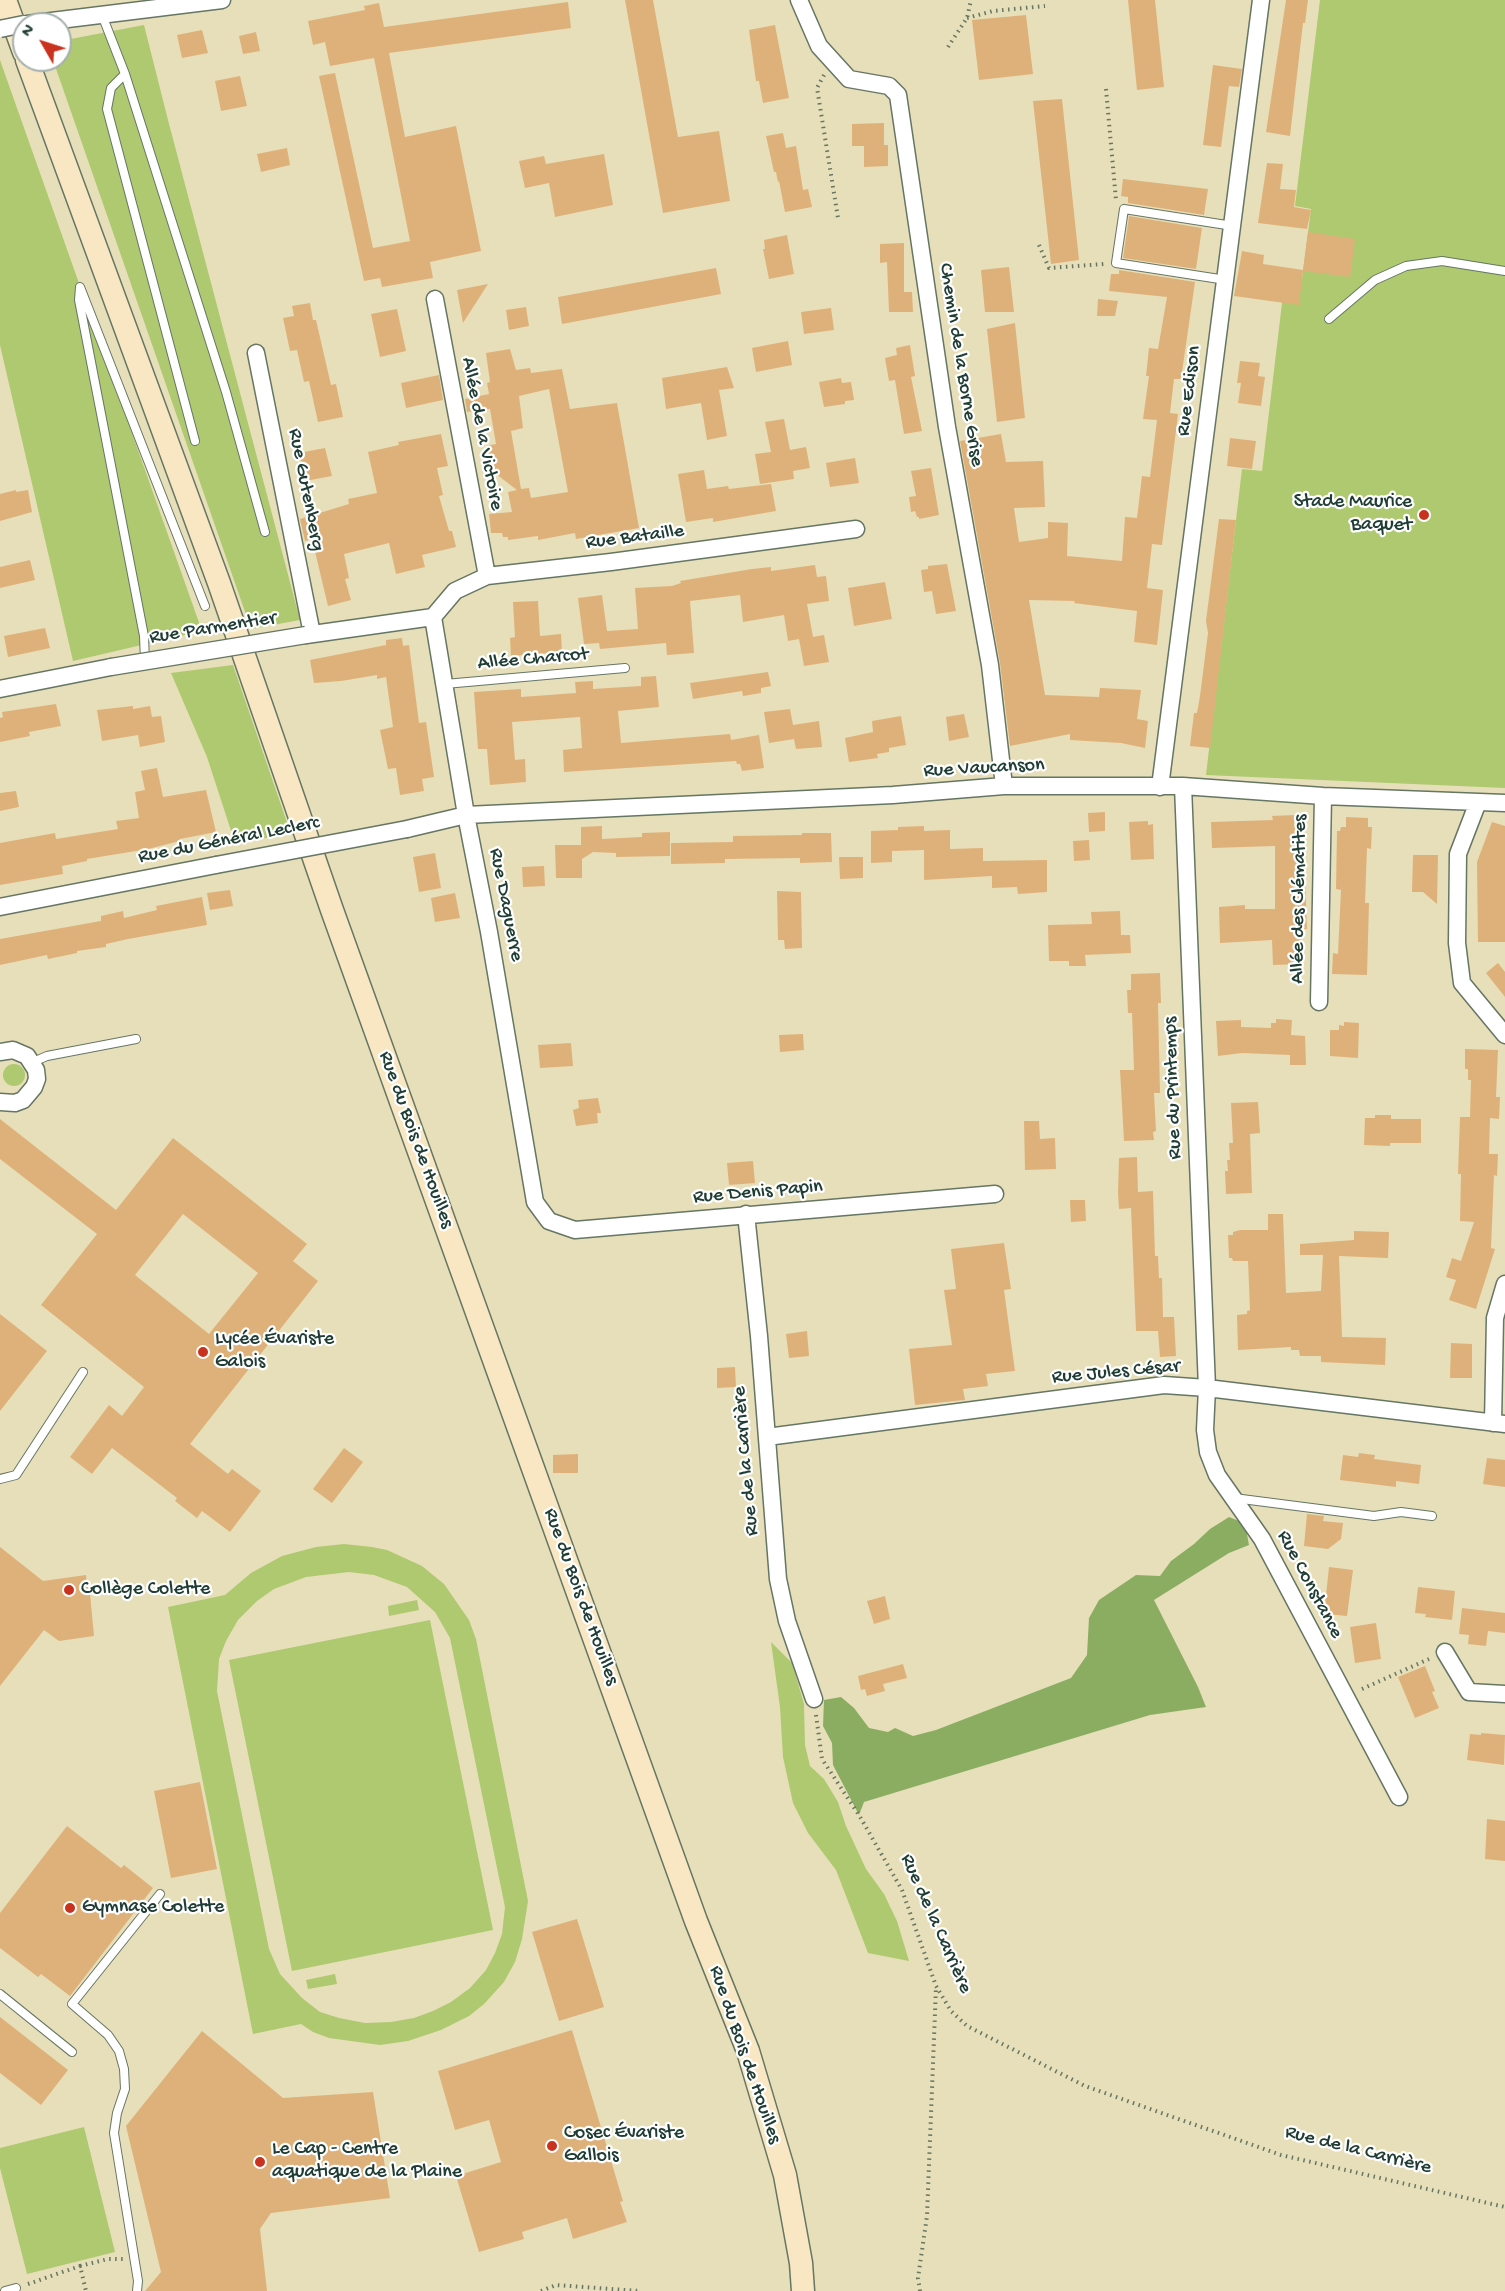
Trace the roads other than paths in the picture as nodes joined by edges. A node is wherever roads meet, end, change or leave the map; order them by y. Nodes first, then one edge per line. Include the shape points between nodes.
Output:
1 (5, 0) edge
2 (222, 0) edge
3 (799, 0) edge
4 (1261, 0) edge
5 (102, 15) junction
6 (12, 19) edge
7 (72, 19) edge
8 (31, 72) edge
9 (125, 74) junction
10 (1233, 226) junction
11 (1505, 271) edge
12 (1226, 280) junction
13 (435, 299) dead end
14 (1329, 319) dead end
15 (256, 353) dead end
16 (195, 441) dead end
17 (856, 529) dead end
18 (265, 532) dead end
19 (487, 576) junction
20 (205, 606) dead end
21 (433, 617) junction
22 (309, 635) junction
23 (145, 661) junction
24 (625, 668) dead end
25 (445, 684) junction
26 (0, 689) edge
27 (1004, 786) junction
28 (1183, 786) junction
29 (1160, 787) junction
30 (1323, 796) junction
31 (1478, 802) junction
32 (1505, 803) edge
33 (466, 815) junction
34 (0, 907) edge
35 (1319, 1002) dead end
36 (1505, 1035) edge
37 (136, 1039) dead end
38 (0, 1052) edge
39 (33, 1062) junction
40 (0, 1102) edge
41 (995, 1194) dead end
42 (535, 1202) joint
43 (746, 1214) junction
44 (1505, 1284) edge
45 (83, 1372) dead end
46 (1207, 1388) junction
47 (1499, 1423) edge
48 (766, 1437) junction
49 (0, 1479) edge
50 (1233, 1498) junction
51 (1432, 1516) dead end
52 (1445, 1652) road end
53 (1505, 1694) edge
54 (814, 1699) road end
55 (1399, 1797) dead end
56 (160, 1894) dead end
57 (0, 1994) edge
58 (72, 2052) dead end
59 (16, 2288) road end
60 (5, 2291) edge
61 (138, 2291) edge
62 (803, 2291) edge

1 - 6 main road
2 - 5 street
3 - 27 street, Chemin de la Borne Grise via 819,46 849,79 889,86 898,95 947,427 990,665
4 - 10 street, Rue Edison
5 - 7 street
5 - 9 lane
8 - 62 main road, Rue du Bois de Houilles via 223,595 332,910 696,1921 748,2051 785,2175
9 - 16 lane via 111,88 107,109
9 - 18 lane via 226,392
10 - 12 street, Rue Edison
10 - 12 lane via 1124,209 1116,263
11 - 14 lane via 1442,261 1406,266 1375,280
12 - 29 street, Rue Edison
13 - 19 street, Allée de la Victoire
15 - 22 street, Rue Gutenberg
17 - 19 street, Rue Bataille
19 - 21 street, Rue Bataille via 455,591
20 - 23 lane via 80,287 79,300 144,636
21 - 22 street, Rue Parmentier
21 - 25 street, Rue Daguerre
22 - 23 street, Rue Parmentier, bridge
23 - 26 street, Rue Parmentier, bridge
24 - 25 lane, Allée Charcot
25 - 33 street, Rue Daguerre
27 - 29 street, Rue Vaucanson
27 - 33 street, Rue Vaucanson via 893,795
28 - 29 street, Rue Vaucanson
28 - 30 street, Rue Vaucanson
28 - 46 street, Rue du Printemps
30 - 31 street, Rue Vaucanson
30 - 35 street, Allée des Clématites
31 - 32 street, Rue Vaucanson
31 - 36 street via 1458,854 1457,943 1462,983
33 - 34 street, Rue du Général Leclerc, bridge
33 - 42 street, Rue Daguerre
37 - 39 lane
38 - 39 street via 21,1052
39 - 40 street via 37,1079 30,1094 15,1103
41 - 43 street, Rue Denis Papin
42 - 43 street, Rue Denis Papin via 549,1221 575,1230
43 - 48 street, Rue de la Carrière
44 - 47 street via 1495,1318
45 - 49 lane via 16,1475
46 - 47 street, Rue Jules César
46 - 48 street, Rue Jules César via 1164,1385
46 - 50 street, Rue Constance via 1208,1452 1217,1475
48 - 54 street, Rue de la Carrière via 778,1579
50 - 51 lane via 1374,1516 1401,1512
50 - 55 street, Rue Constance via 1262,1539
52 - 53 street via 1469,1692
56 - 61 lane via 72,2004 108,2035 124,2069 125,2089 114,2133
57 - 58 lane
59 - 60 lane

